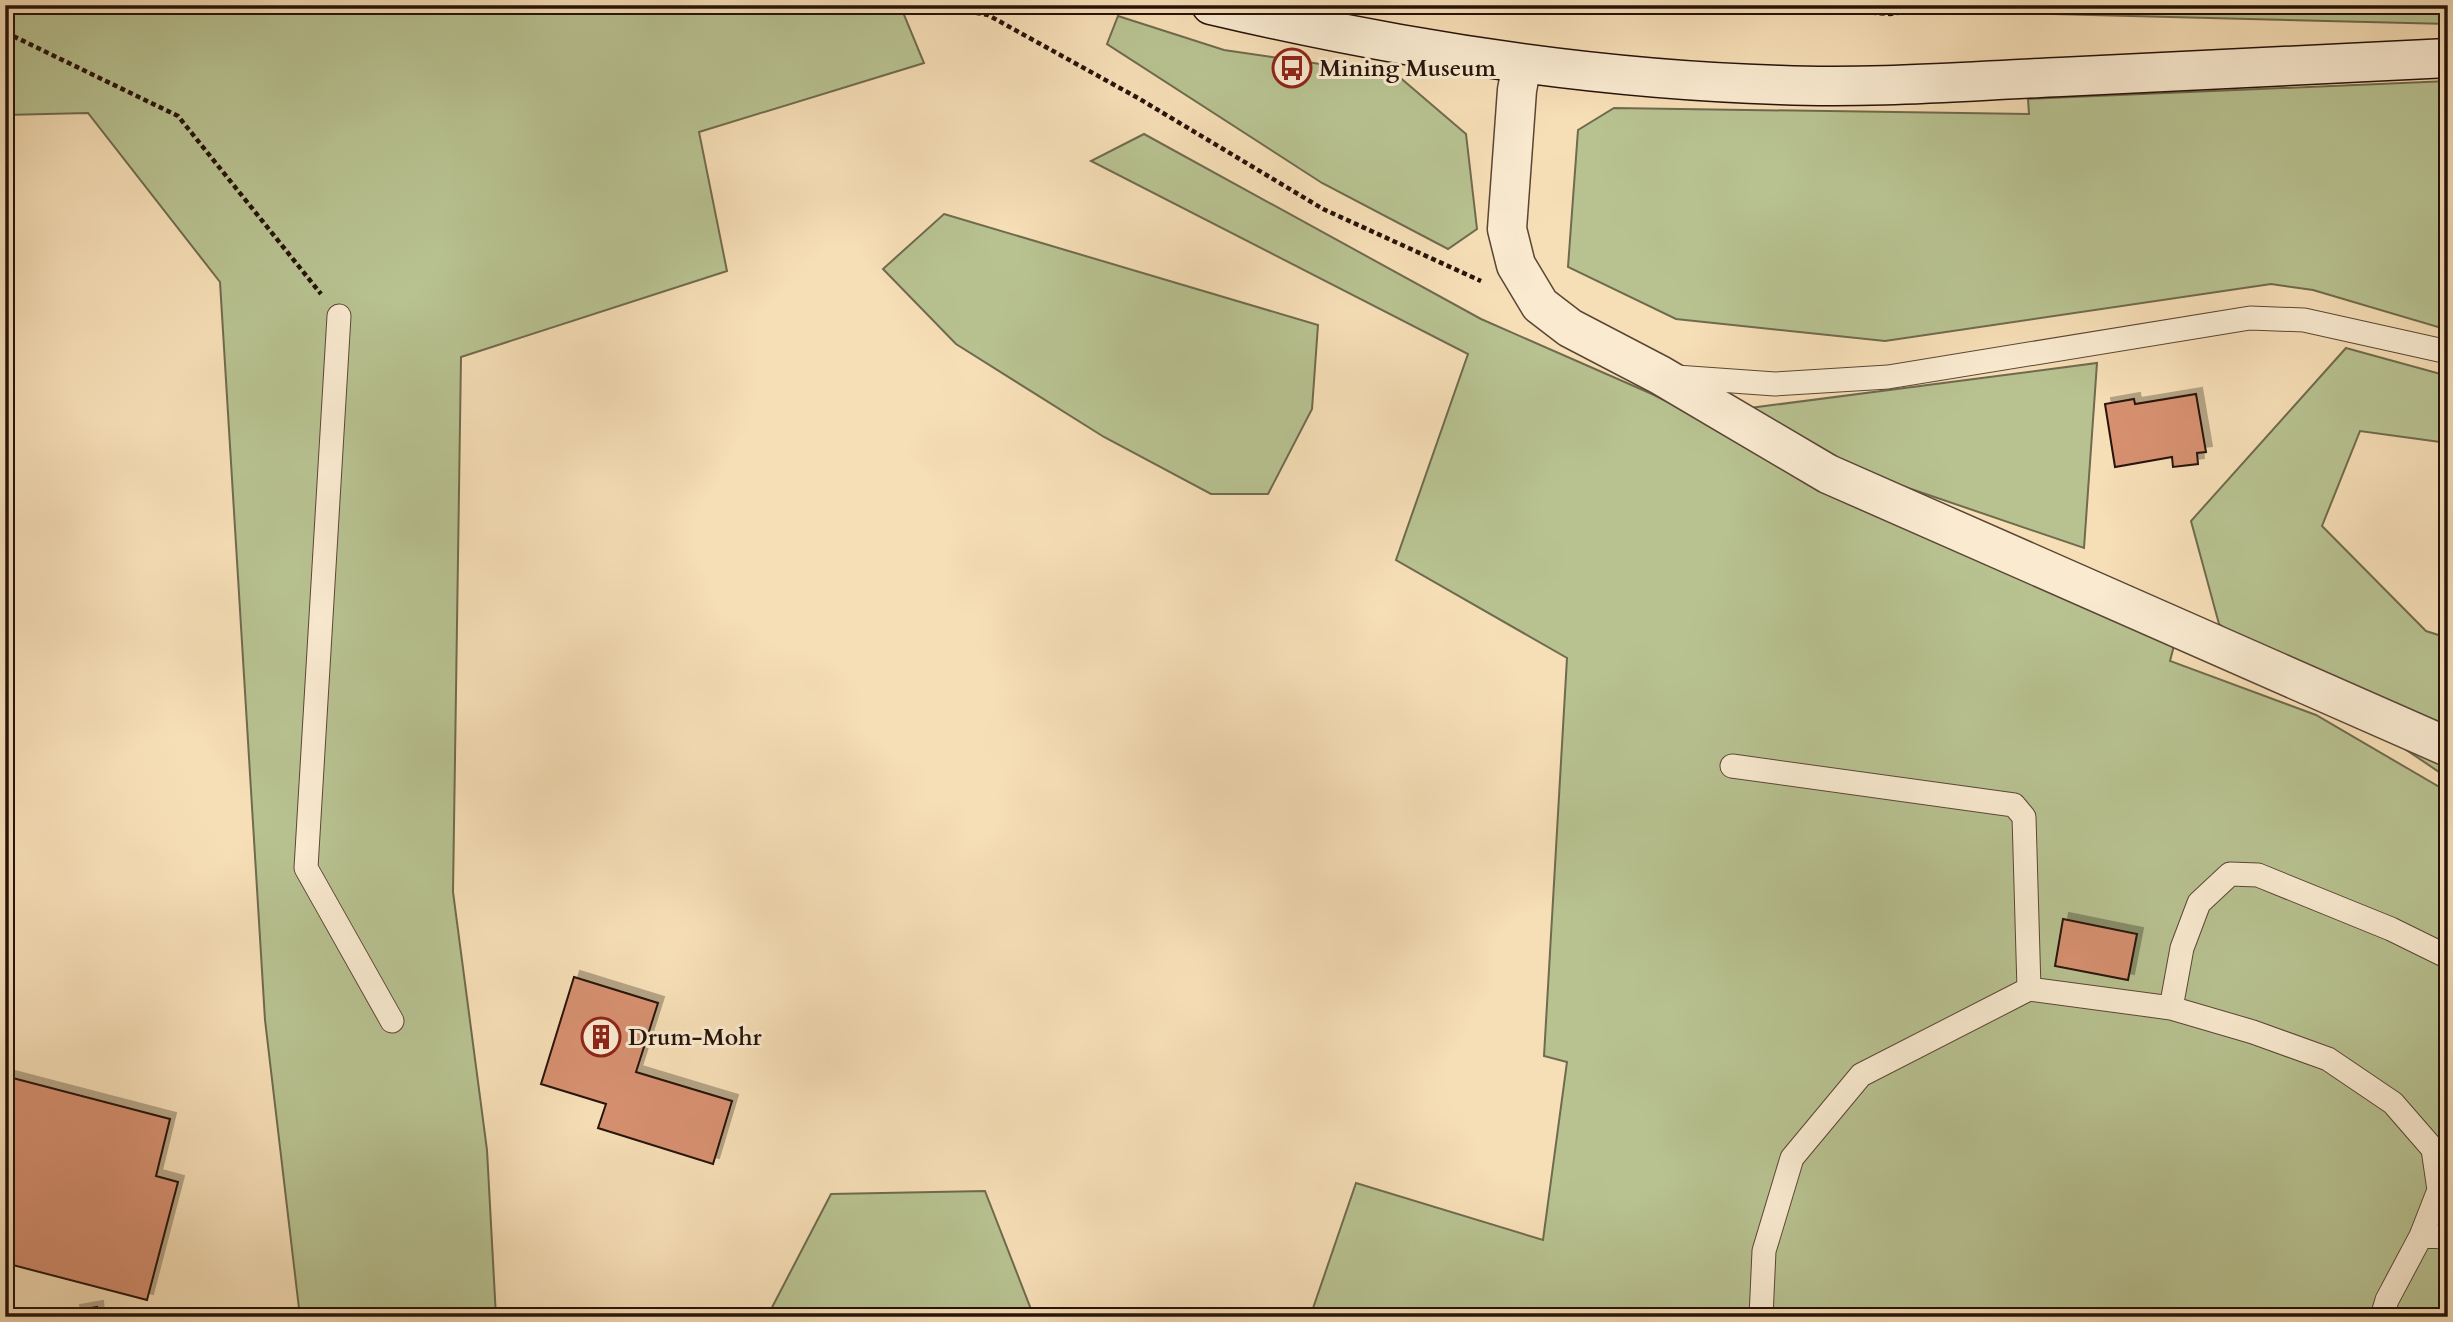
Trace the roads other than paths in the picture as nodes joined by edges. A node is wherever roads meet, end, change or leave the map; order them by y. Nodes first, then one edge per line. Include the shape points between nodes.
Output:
1 (1211, 5) edge
2 (2448, 58) edge
3 (1522, 64) junction
4 (338, 316) road end
5 (2448, 352) edge
6 (1660, 375) junction
7 (2448, 747) edge
8 (1732, 766) dead end
9 (2448, 957) edge
10 (2029, 989) junction
11 (2171, 1008) junction
12 (392, 1021) dead end
13 (2421, 1236) junction
14 (2448, 1237) edge
15 (1761, 1317) edge
16 (2382, 1317) edge

1 - 3 street via 1388,44
2 - 3 street via 1893,85 1767,85
3 - 6 street via 1507,229 1516,265 1540,305 1570,328
4 - 12 lane via 306,868
5 - 6 lane via 2304,320 2250,318 1888,377 1775,384
6 - 7 street via 1828,474
8 - 10 lane via 2014,805 2024,817
9 - 11 lane via 2258,875 2230,874 2199,903 2182,948
10 - 11 lane
10 - 15 lane via 1861,1075 1791,1158 1764,1251
11 - 13 lane via 2328,1059 2393,1103 2434,1149 2439,1190
13 - 14 lane
13 - 16 lane

